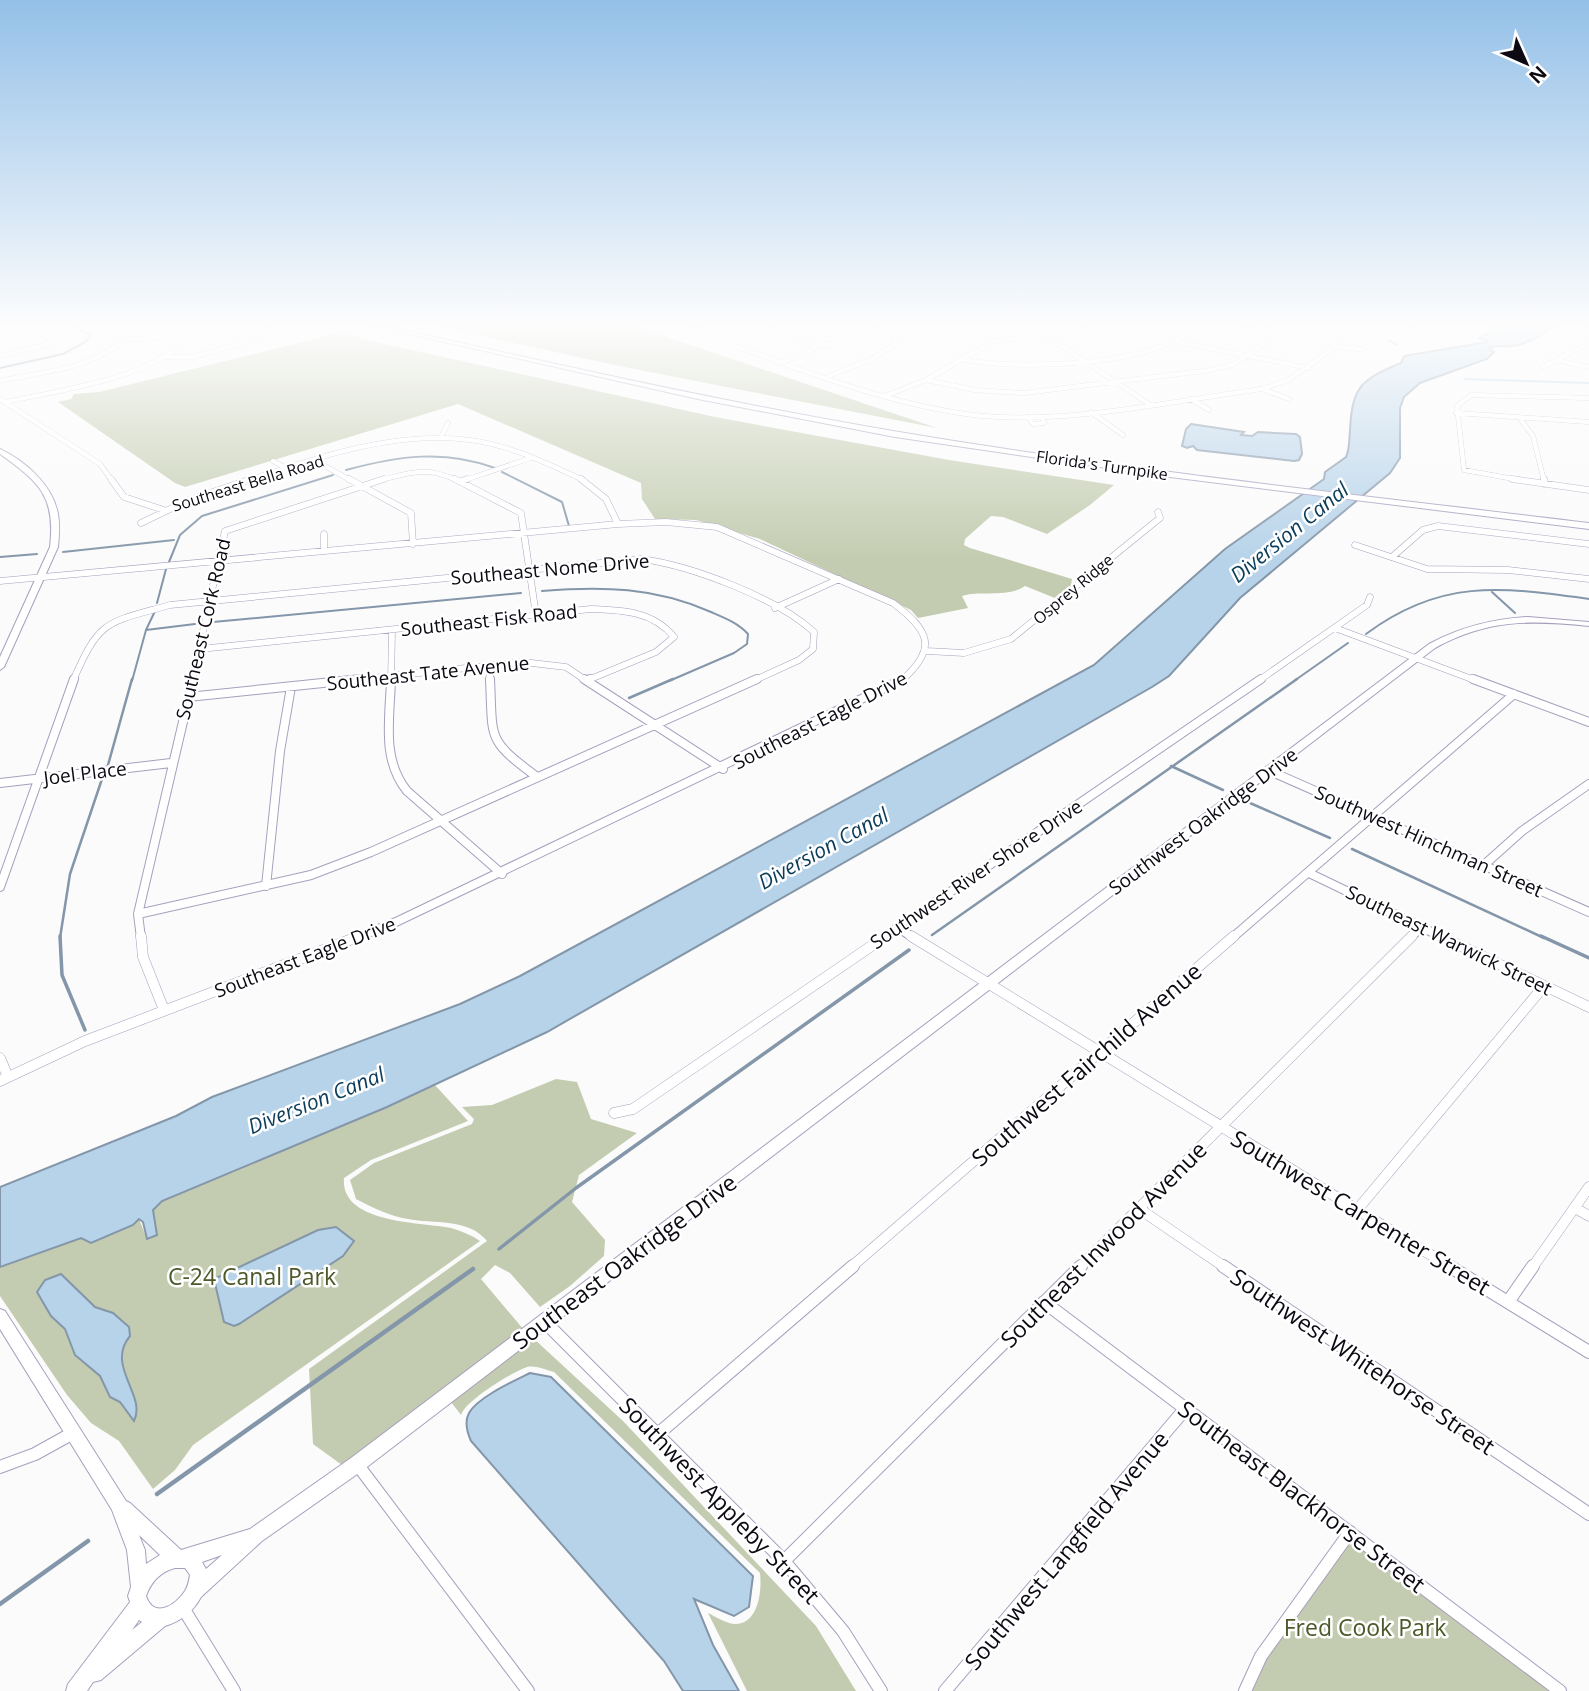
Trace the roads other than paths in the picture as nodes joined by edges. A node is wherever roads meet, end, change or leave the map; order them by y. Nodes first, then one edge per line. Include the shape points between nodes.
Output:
1 (9, 404) edge
2 (736, 404) edge
3 (759, 404) edge
4 (921, 404) edge
5 (1149, 404) edge
6 (1199, 404) edge
7 (1461, 404) edge
8 (1209, 410) dead end
9 (1091, 412) junction
10 (1456, 413) junction
11 (1521, 420) junction
12 (1589, 422) edge
13 (448, 423) dead end
14 (1123, 435) dead end
15 (441, 437) junction
16 (0, 451) edge
17 (531, 458) junction
18 (273, 461) dead end
19 (316, 461) junction
20 (288, 470) junction
21 (463, 481) junction
22 (1545, 484) junction
23 (361, 485) junction
24 (1300, 489) junction
25 (1589, 489) edge
26 (164, 510) junction
27 (1158, 512) dead end
28 (141, 523) dead end
29 (618, 524) junction
30 (1589, 524) edge
31 (324, 534) dead end
32 (523, 534) junction
33 (413, 544) junction
34 (1589, 544) edge
35 (1355, 545) dead end
36 (324, 551) junction
37 (1392, 557) junction
38 (218, 561) junction
39 (529, 570) junction
40 (40, 578) junction
41 (839, 579) junction
42 (1589, 579) edge
43 (0, 581) edge
44 (1370, 597) dead end
45 (211, 601) junction
46 (775, 608) junction
47 (536, 615) junction
48 (1589, 624) edge
49 (1335, 628) junction
50 (392, 631) junction
51 (927, 648) junction
52 (200, 649) junction
53 (1417, 658) junction
54 (489, 666) junction
55 (0, 667) edge
56 (389, 677) junction
57 (588, 680) junction
58 (291, 687) junction
59 (1514, 694) junction
60 (188, 697) junction
61 (1589, 722) edge
62 (654, 724) junction
63 (171, 763) junction
64 (723, 769) junction
65 (1270, 771) junction
66 (537, 777) junction
67 (39, 778) junction
68 (0, 783) edge
69 (1589, 784) edge
70 (1373, 816) junction
71 (443, 819) junction
72 (1484, 865) junction
73 (1309, 873) junction
74 (502, 874) junction
75 (266, 886) junction
76 (0, 887) edge
77 (1589, 912) edge
78 (138, 914) junction
79 (897, 927) junction
80 (1421, 927) junction
81 (989, 984) junction
82 (1544, 986) junction
83 (1589, 1007) edge
84 (164, 1010) junction
85 (1100, 1052) junction
86 (0, 1058) edge
87 (4, 1079) edge
88 (614, 1113) dead end
89 (1221, 1126) junction
90 (1589, 1187) edge
91 (1138, 1208) junction
92 (1574, 1208) junction
93 (1357, 1210) junction
94 (1589, 1216) edge
95 (1044, 1302) junction
96 (1508, 1302) junction
97 (0, 1316) edge
98 (545, 1321) junction
99 (1589, 1352) edge
100 (1186, 1408) junction
101 (73, 1433) junction
102 (658, 1434) junction
103 (357, 1464) junction
104 (0, 1467) edge
105 (119, 1505) junction
106 (1589, 1514) edge
107 (1350, 1532) junction
108 (256, 1535) junction
109 (181, 1559) junction
110 (784, 1561) junction
111 (197, 1590) junction
112 (139, 1596) junction
113 (183, 1608) junction
114 (160, 1618) junction
115 (78, 1687) edge
116 (234, 1691) edge
117 (528, 1691) edge
118 (881, 1691) edge
119 (945, 1691) edge
120 (1245, 1691) edge
121 (1560, 1691) edge

1 - 26 street via 100,464 124,497
2 - 24 highway, Florida's Turnpike via 1081,463
3 - 24 highway, Florida's Turnpike via 1083,459
4 - 9 street via 967,414 1028,417 1039,425 1044,423 1042,417
5 - 9 street
6 - 8 street
7 - 10 street
9 - 14 street
10 - 11 street
10 - 22 street via 1464,470
11 - 12 street
11 - 22 street via 1533,436
13 - 15 street
15 - 17 street, Southeast Bella Road via 505,446
15 - 19 street, Southeast Bella Road via 374,445
16 - 40 street via 36,478 51,499 57,534
17 - 21 street
17 - 29 street, Southeast Bella Road via 595,486 610,500
18 - 20 street
19 - 20 street, Southeast Bella Road
19 - 23 street
20 - 26 street, Southeast Bella Road
21 - 23 street, Southeast Cork Road via 439,471 420,470
21 - 32 street, Southeast Cork Road via 518,510
22 - 25 street
23 - 33 street via 411,513
23 - 38 street, Southeast Cork Road via 225,531
24 - 30 highway, Florida's Turnpike
26 - 28 street, Southeast Bella Road
27 - 51 street, Osprey Ridge via 1160,518 1021,633 975,650
29 - 32 street
29 - 41 street via 717,527
31 - 36 street
32 - 33 street
32 - 39 street, Southeast Cork Road
33 - 36 street
34 - 37 street via 1438,526 1423,530
35 - 37 street
36 - 38 street
37 - 42 street via 1437,570 1508,570
38 - 40 street
38 - 45 street, Southeast Cork Road
39 - 45 street, Southeast Nome Drive
39 - 46 street, Southeast Nome Drive via 642,559 671,562
39 - 47 street, Southeast Cork Road
40 - 43 street
40 - 55 street
41 - 46 street
41 - 51 street via 909,613 923,628
44 - 49 street, Southwest River Shore Drive via 1367,605
45 - 52 street, Southeast Cork Road
45 - 67 street, Southeast Nome Drive via 149,609 113,621 93,637
46 - 62 street, Southeast Nome Drive via 814,632 815,644 809,653
47 - 50 street, Southeast Fisk Road
47 - 57 street, Southeast Fisk Road via 591,609 627,611 652,618 674,637 656,652
48 - 53 street, Southwest Oakridge Drive via 1528,619 1476,624 1447,636
49 - 53 street
49 - 79 street, Southwest River Shore Drive
50 - 52 street, Southeast Fisk Road
50 - 56 street
51 - 64 street, Southeast Eagle Drive via 915,671 901,681
52 - 60 street, Southeast Cork Road
53 - 59 street
53 - 65 street, Southwest Oakridge Drive
54 - 56 street, Southeast Tate Avenue
54 - 57 street, Southeast Tate Avenue via 554,664
54 - 66 street via 492,736 502,751
56 - 58 street, Southeast Tate Avenue
56 - 71 street via 389,752 394,775
57 - 62 street, Southeast Tate Avenue
58 - 60 street, Southeast Tate Avenue
58 - 75 street
59 - 61 street
59 - 70 street, Southwest Fairchild Avenue
60 - 63 street, Southeast Cork Road
62 - 64 street, Southeast Tate Avenue
62 - 66 street, Southeast Nome Drive
63 - 67 street, Joel Place
63 - 78 street, Southeast Cork Road
64 - 74 street, Southeast Eagle Drive
65 - 70 street, Southwest Hinchman Street
65 - 81 street, Southwest Oakridge Drive
66 - 71 street, Southeast Nome Drive
67 - 68 street, Joel Place
67 - 76 street, Southeast Nome Drive
69 - 72 street via 1522,831
70 - 72 street, Southwest Hinchman Street
70 - 73 street, Southwest Fairchild Avenue
71 - 74 street
71 - 75 street, Southeast Nome Drive via 311,875
72 - 77 street, Southwest Hinchman Street
73 - 80 street, Southeast Warwick Street
73 - 85 street, Southwest Fairchild Avenue
74 - 84 street, Southeast Eagle Drive via 397,922
75 - 78 street, Southeast Nome Drive
78 - 84 street, Southeast Cork Road via 144,957
79 - 81 street, Southwest Carpenter Street
79 - 88 street, Southwest River Shore Drive via 633,1109
80 - 82 street, Southeast Warwick Street
80 - 89 street, Southeast Inwood Avenue
81 - 85 street, Southwest Carpenter Street
81 - 98 street, Southeast Oakridge Drive
82 - 83 street, Southeast Warwick Street
82 - 93 street
84 - 87 street, Southeast Eagle Drive
85 - 89 street, Southwest Carpenter Street
85 - 102 street, Southwest Fairchild Avenue
86 - 87 street
89 - 91 street, Southeast Inwood Avenue
89 - 93 street, Southwest Carpenter Street
90 - 92 street
91 - 95 street, Southeast Inwood Avenue
91 - 106 street, Southwest Whitehorse Street
92 - 94 street
92 - 96 street
93 - 96 street, Southwest Carpenter Street
95 - 100 street, Southeast Blackhorse Street
95 - 110 street, Southeast Inwood Avenue
96 - 99 street, Southwest Carpenter Street
97 - 101 street
98 - 102 street, Southwest Appleby Street
98 - 103 street, Southeast Oakridge Drive
100 - 107 street, Southeast Blackhorse Street
100 - 119 street, Southwest Langfield Avenue
101 - 104 street
101 - 105 street
102 - 110 street, Southwest Appleby Street
103 - 108 street, Southeast Oakridge Drive
103 - 117 street
105 - 109 street
105 - 112 street via 136,1550
107 - 120 street via 1261,1656
107 - 121 street, Southeast Blackhorse Street
108 - 109 street, Southeast Oakridge Drive
108 - 111 street, Southeast Oakridge Drive
109 - 111 street via 191,1562 199,1573
109 - 112 street via 160,1564
110 - 118 street, Southwest Appleby Street via 843,1631
111 - 113 street
112 - 114 street via 150,1617
112 - 115 street
113 - 114 street
113 - 116 street
114 - 115 street

